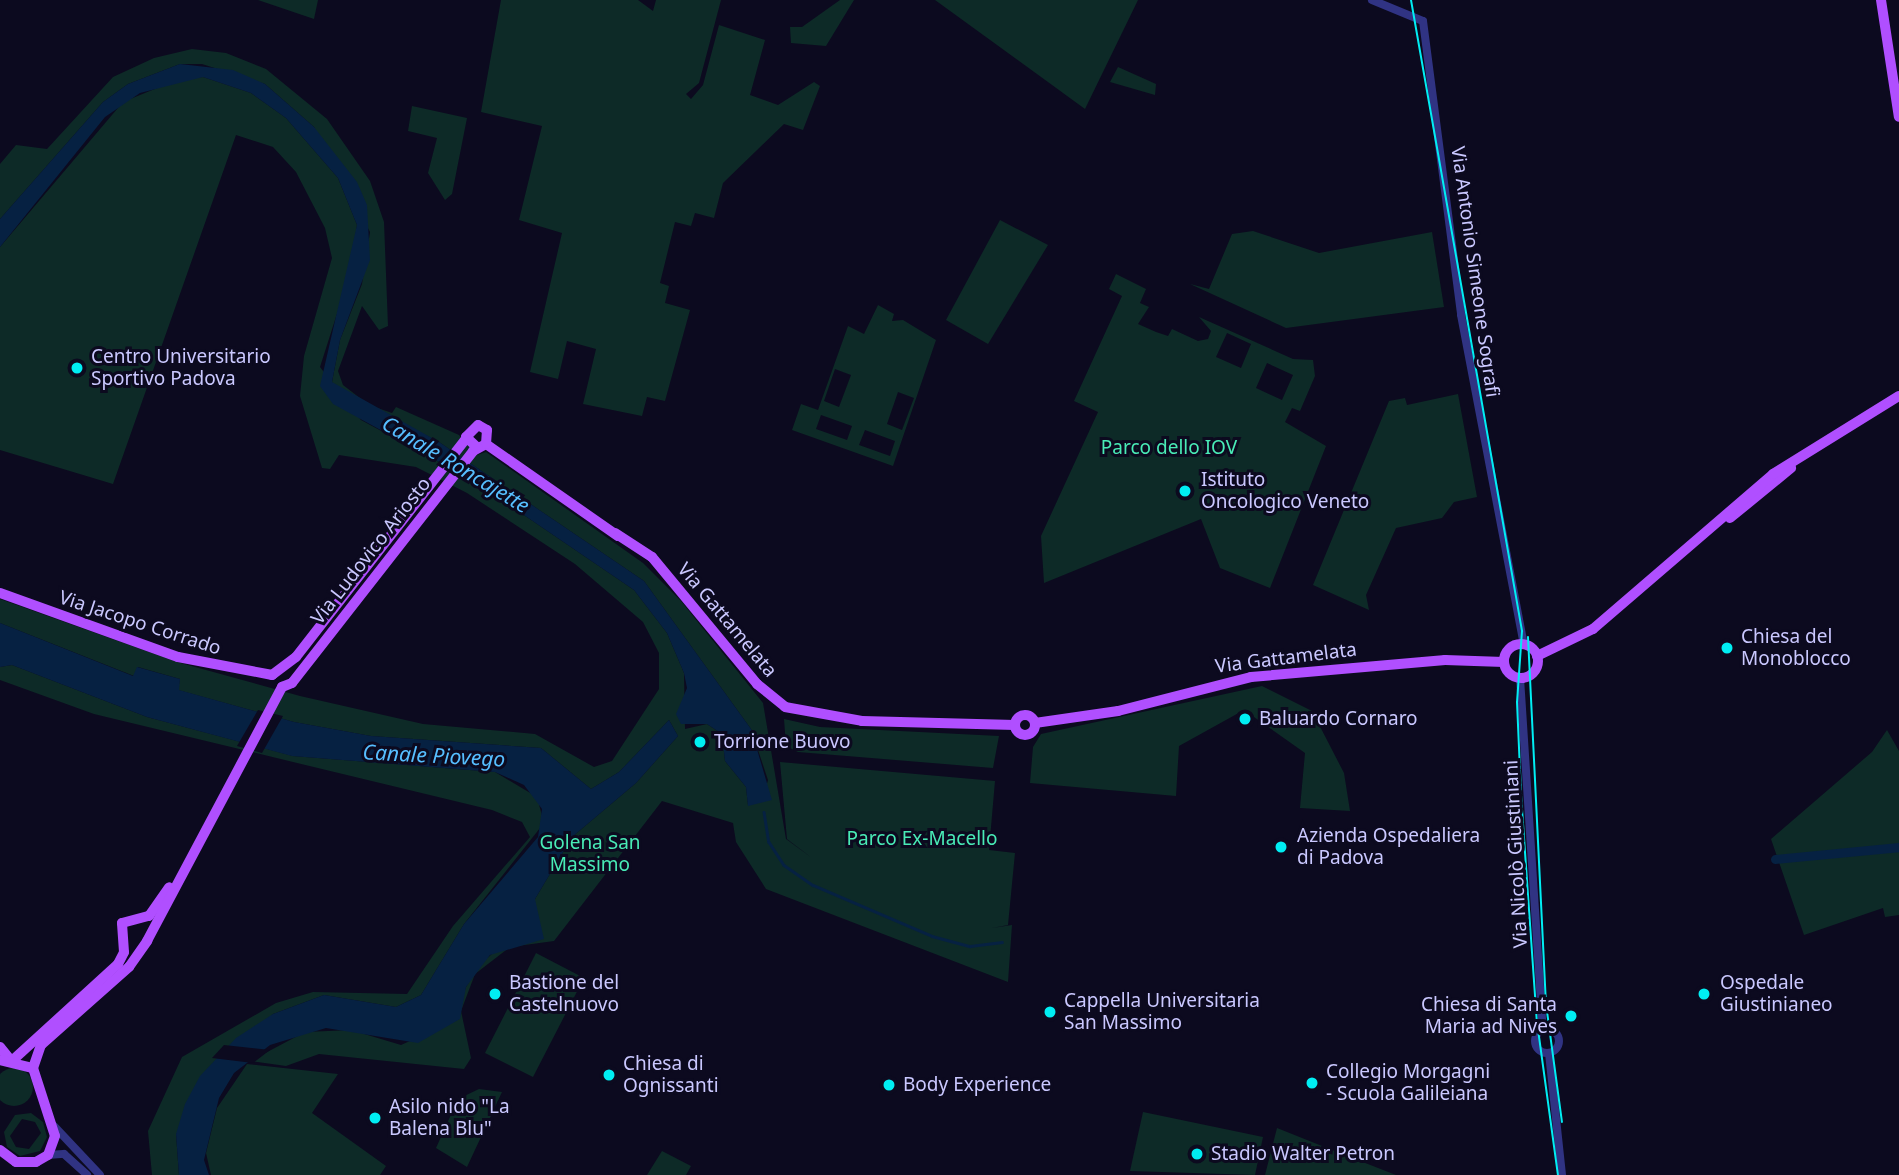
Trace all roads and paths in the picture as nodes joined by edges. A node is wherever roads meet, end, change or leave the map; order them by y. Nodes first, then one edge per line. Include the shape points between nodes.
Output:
1 (1372, 0) edge
2 (1881, 0) edge
3 (1899, 117) edge
4 (1899, 396) edge
5 (474, 445) joint
6 (445, 478) junction
7 (0, 593) edge
8 (1524, 645) junction
9 (1537, 656) junction
10 (1504, 662) junction
11 (285, 666) junction
12 (272, 675) junction
13 (293, 677) junction
14 (1520, 678) junction
15 (282, 687) junction
16 (177, 877) junction
17 (136, 918) junction
18 (149, 935) junction
19 (122, 941) junction
20 (142, 945) junction
21 (1543, 1029) junction
22 (0, 1047) edge
23 (1549, 1053) junction
24 (8, 1059) edge
25 (33, 1068) junction
26 (54, 1126) junction
27 (2, 1154) edge
28 (48, 1155) junction
29 (87, 1175) edge
30 (100, 1175) edge
31 (1562, 1175) edge

1 - 8 street, Via Antonio Simeone Sografi via 1423,21 1461,316
2 - 3 main road
4 - 9 main road via 1802,456 1593,629
5 - 6 main road, Via Ludovico Ariosto
5 - 10 main road, Via Gattamelata via 615,533 660,567 760,688 795,712 862,721 1015,725 1024,714 1035,723 1118,711 1251,677 1445,660
6 - 11 main road, Via Ludovico Ariosto
6 - 13 main road, Via Ludovico Ariosto
7 - 12 main road, Via Jacopo Corrado via 178,657
8 - 9 main road
8 - 10 main road via 1512,647
9 - 14 main road via 1533,673
10 - 14 main road
11 - 12 main road, Via Ludovico Ariosto
11 - 13 main road
12 - 15 main road
13 - 15 main road, Via Ludovico Ariosto
14 - 21 street, Via Nicolò Giustiniani
15 - 16 main road
16 - 17 main road via 149,916
16 - 18 main road
17 - 18 main road
17 - 19 main road via 121,926
18 - 20 main road
19 - 20 main road
19 - 24 main road via 118,964
20 - 25 main road via 129,967 41,1045
21 - 23 street via 1535,1043
21 - 23 street via 1559,1037
22 - 24 main road
23 - 31 street
24 - 25 main road
25 - 26 main road via 40,1102
26 - 28 main road
26 - 30 street
27 - 28 main road via 23,1164
28 - 29 street via 64,1154

